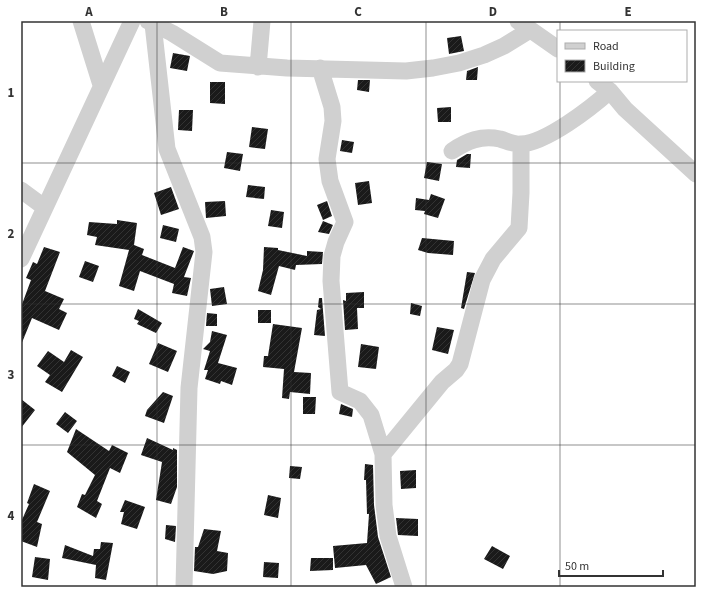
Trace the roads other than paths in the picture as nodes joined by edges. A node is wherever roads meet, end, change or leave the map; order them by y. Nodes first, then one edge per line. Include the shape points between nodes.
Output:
1 (82, 21) edge
2 (132, 21) edge
3 (262, 21) edge
4 (150, 23) edge
5 (524, 25) edge
6 (557, 48) edge
7 (258, 67) junction
8 (320, 68) junction
9 (101, 85) junction
10 (603, 86) edge
11 (521, 144) junction
12 (452, 151) dead end
13 (696, 174) edge
14 (21, 190) edge
15 (44, 207) junction
16 (21, 259) edge
17 (383, 454) junction
18 (184, 587) edge
19 (404, 587) edge

1 - 9 street
2 - 9 street
3 - 7 street
4 - 7 street via 220,63
4 - 18 street via 167,149 202,237 204,252 189,388
5 - 6 street
5 - 8 street via 504,46 484,56 459,63 406,71
7 - 8 street
8 - 17 street via 332,107 333,121 327,159 330,181 345,222 332,256 331,281 340,392 360,401 367,408
9 - 15 street
10 - 11 street via 598,102 560,128 538,140
10 - 13 street
11 - 12 street via 477,138
11 - 17 street via 522,193 519,228 493,259 482,280 460,364
14 - 15 street
15 - 16 street
17 - 19 street via 384,505 388,536

